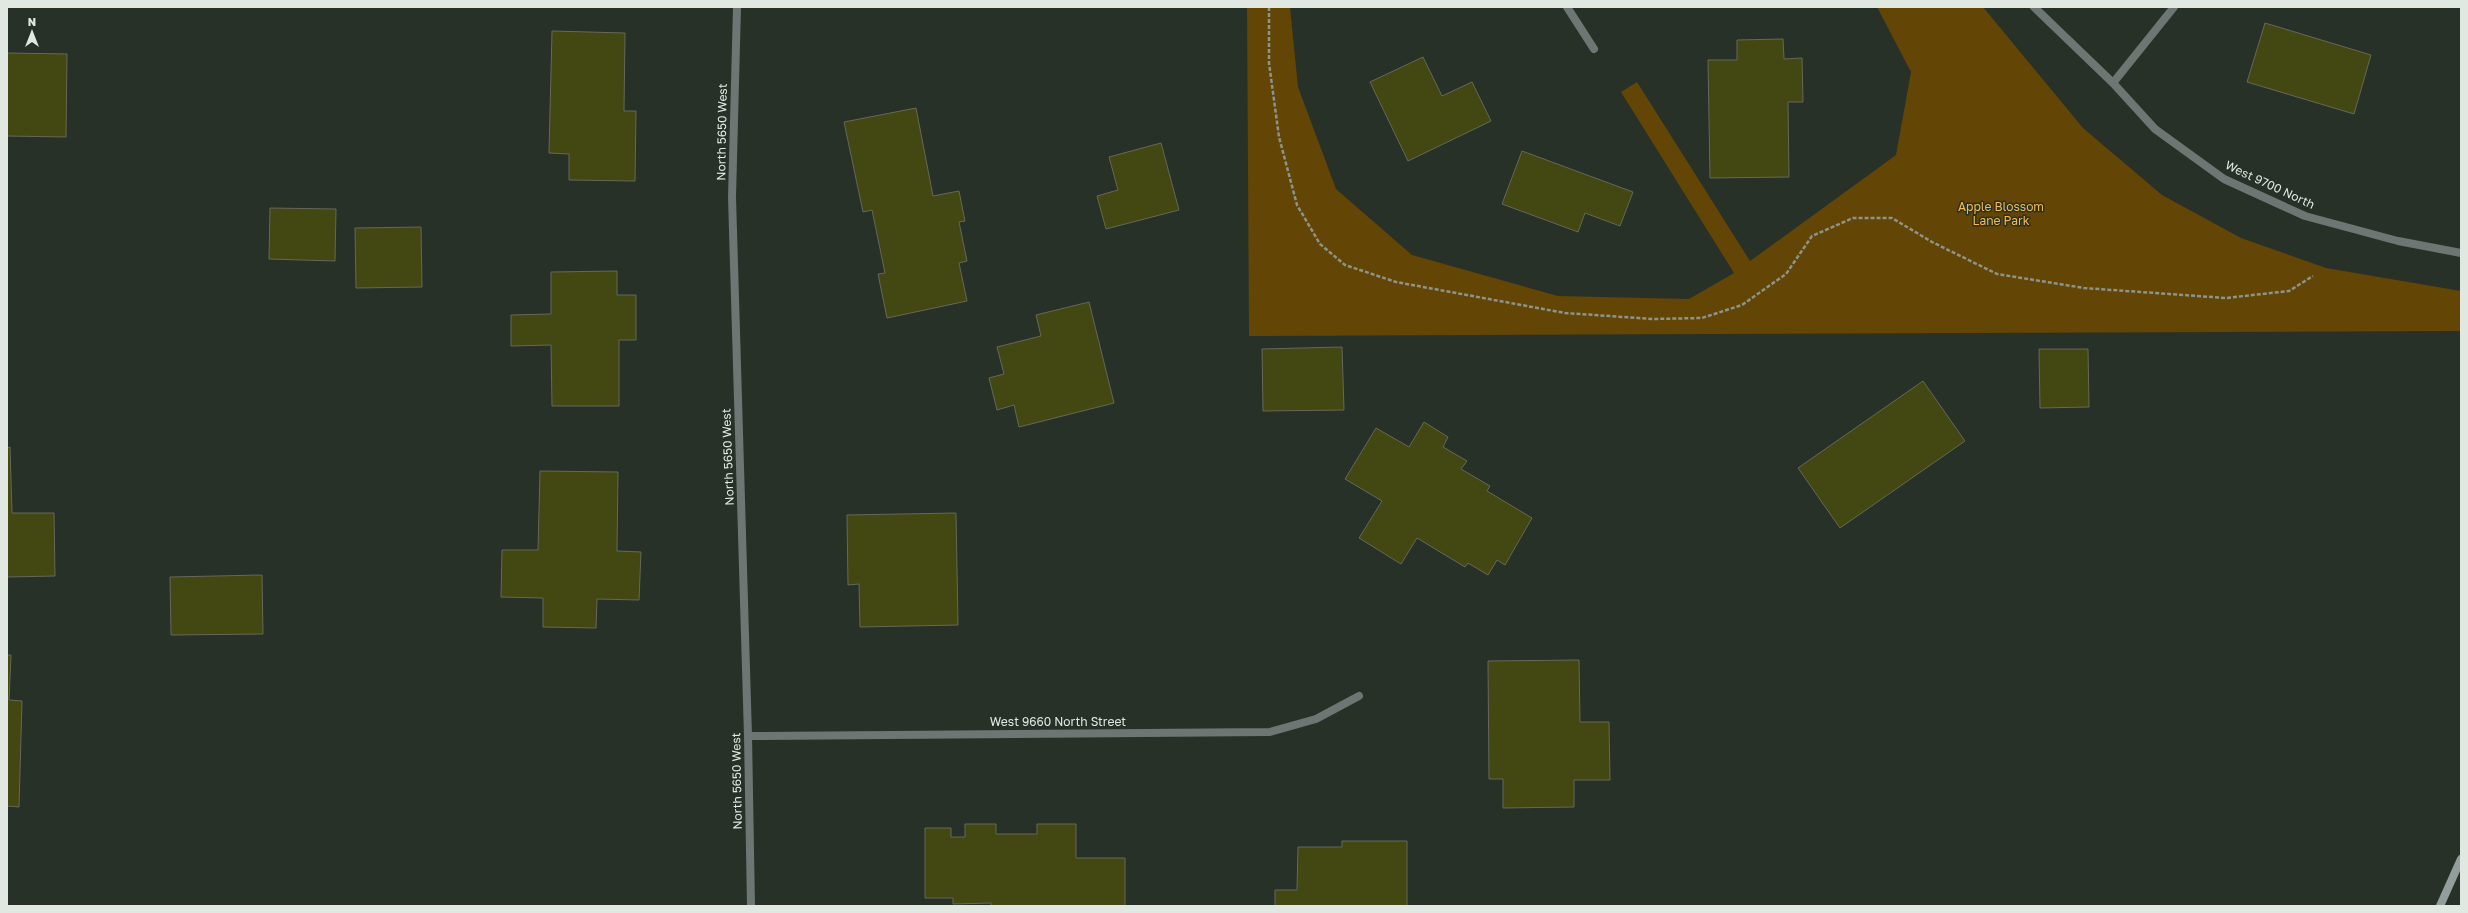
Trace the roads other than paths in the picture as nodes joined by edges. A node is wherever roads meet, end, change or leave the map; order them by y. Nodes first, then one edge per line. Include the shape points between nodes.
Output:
1 (737, 7) edge
2 (1568, 7) edge
3 (2034, 7) edge
4 (2174, 7) edge
5 (1594, 49) dead end
6 (2113, 84) junction
7 (2461, 253) edge
8 (1359, 696) dead end
9 (748, 736) junction
10 (2461, 859) edge
11 (751, 906) edge
12 (2440, 906) edge

1 - 9 street, North 5650 West via 732,197
2 - 5 street
3 - 6 street, West 9700 North
4 - 6 street
6 - 7 street, West 9700 North via 2155,129 2224,179 2305,216 2398,241
8 - 9 street, West 9660 North Street via 1316,719 1270,732
9 - 11 street, North 5650 West
10 - 12 main road

